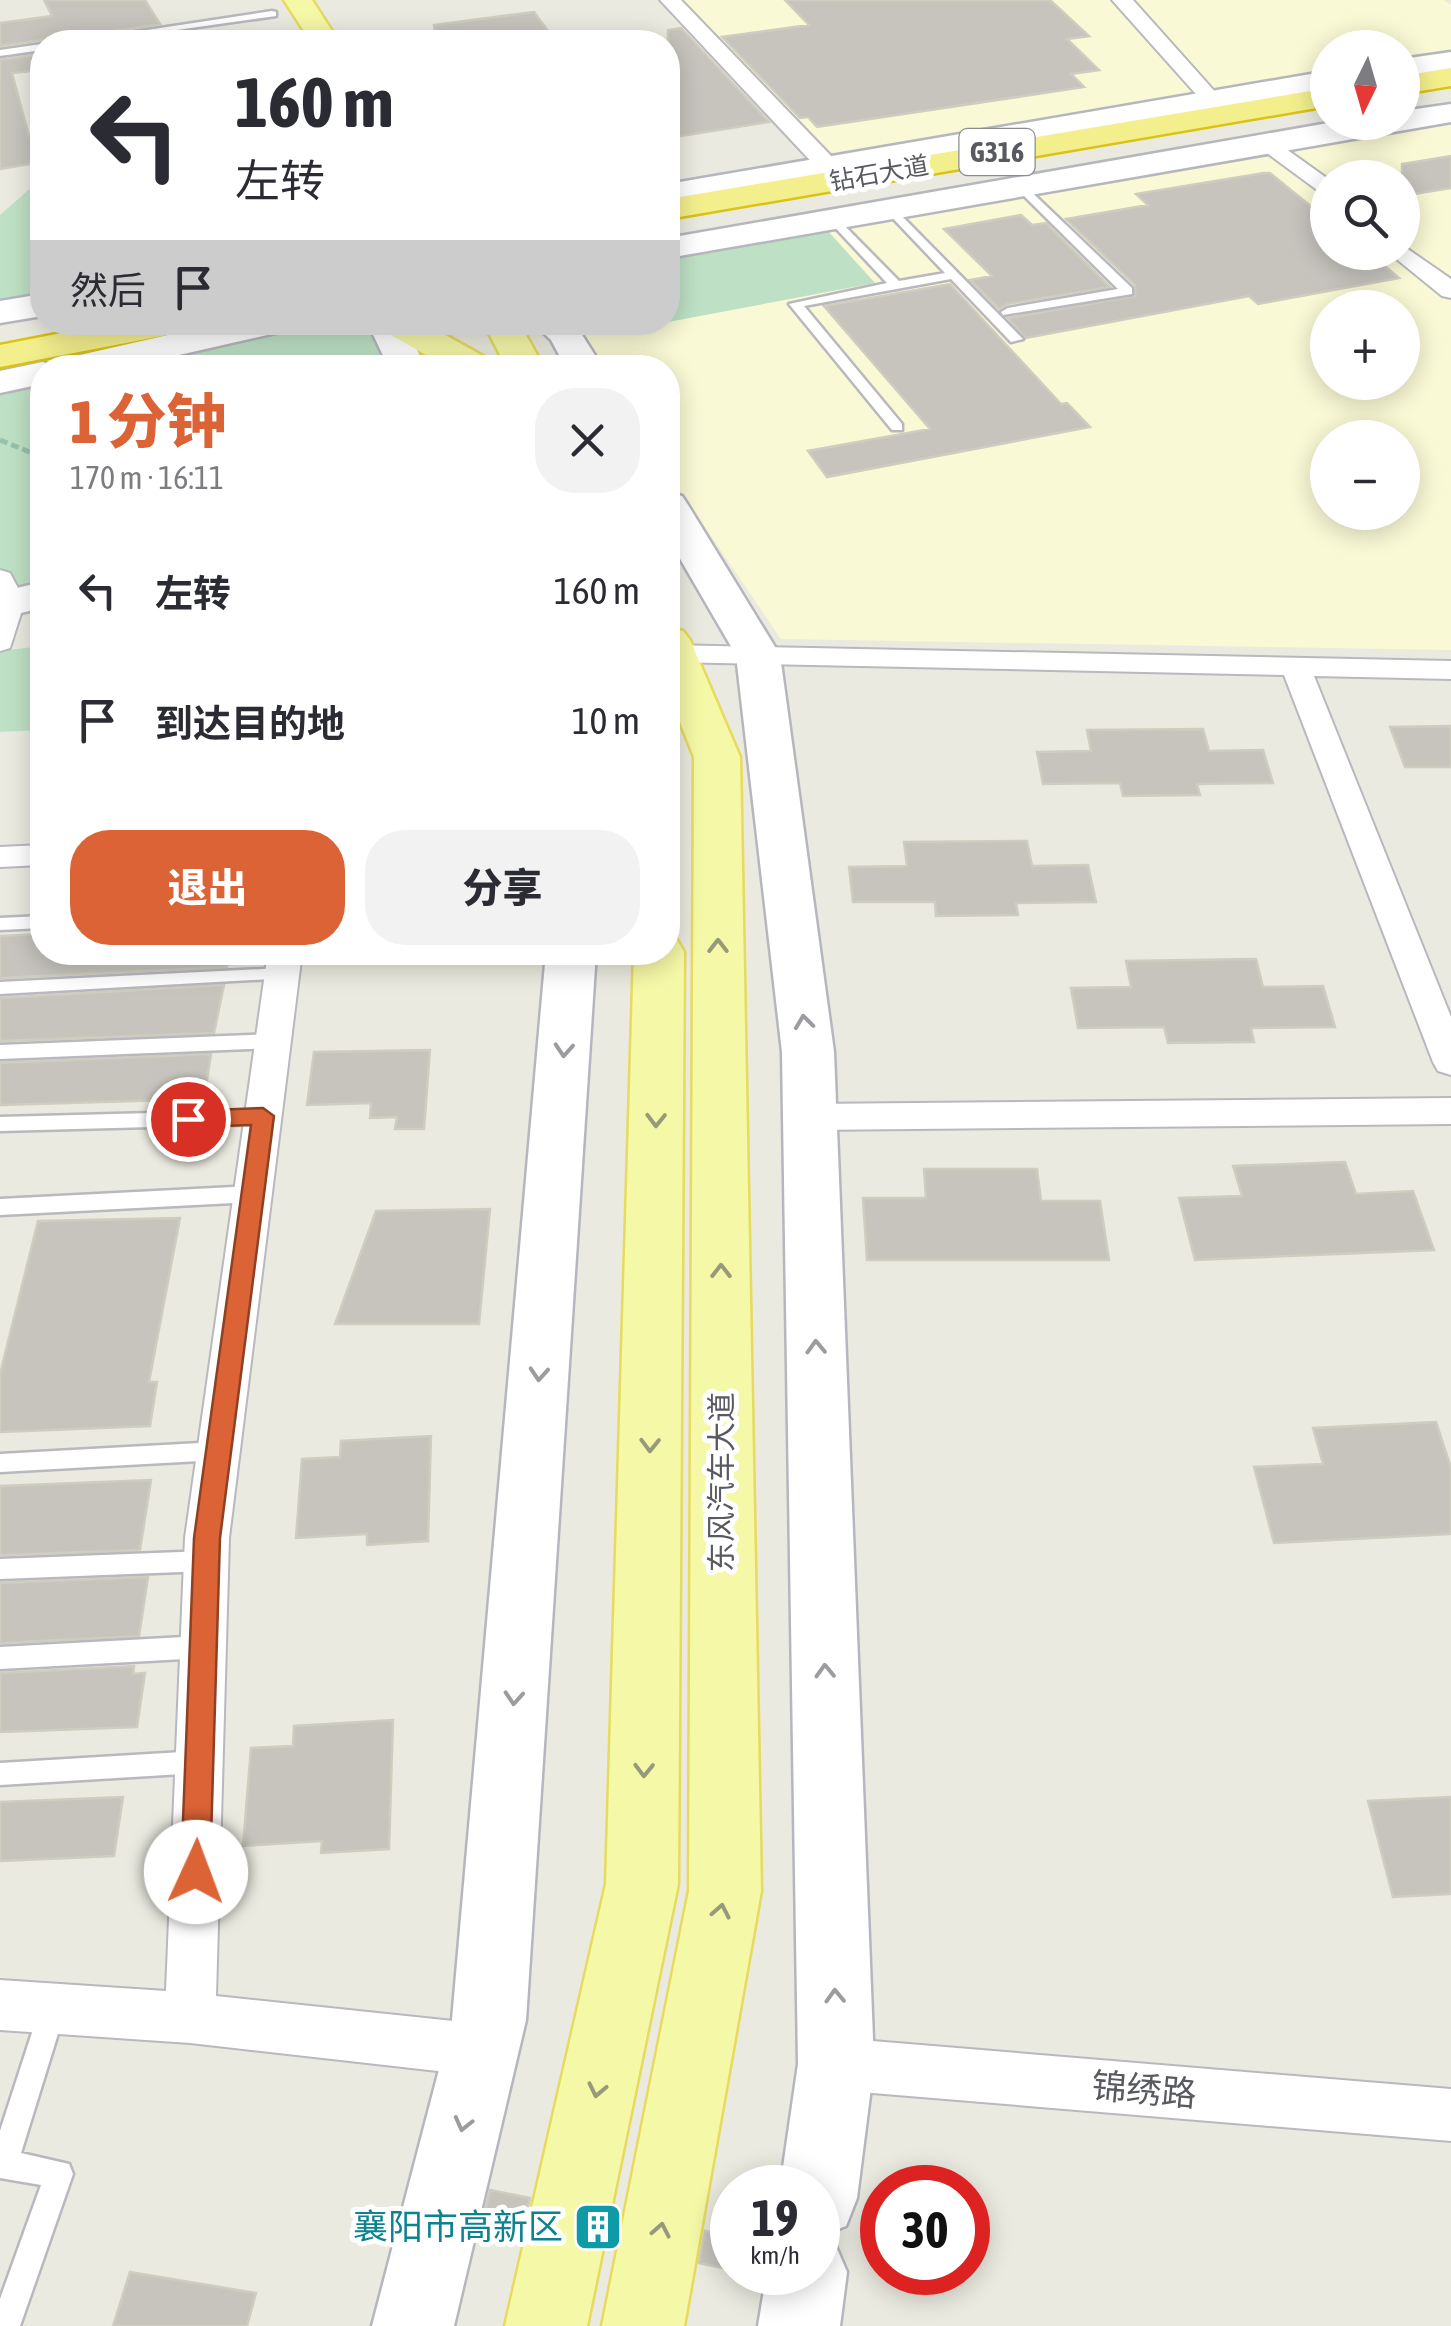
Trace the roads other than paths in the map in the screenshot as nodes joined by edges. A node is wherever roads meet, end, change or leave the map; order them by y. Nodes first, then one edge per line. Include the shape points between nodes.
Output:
1 (670, 0) edge
2 (1122, 0) edge
3 (278, 5) edge
4 (139, 30) edge
5 (286, 30) edge
6 (310, 30) edge
7 (30, 49) edge
8 (0, 53) edge
9 (1451, 61) edge
10 (1420, 65) edge
11 (1451, 77) edge
12 (1420, 82) edge
13 (1310, 88) edge
14 (1451, 99) edge
15 (1310, 102) edge
16 (1420, 103) edge
17 (1451, 113) edge
18 (1420, 118) edge
19 (1310, 119) edge
20 (1238, 121) junction
21 (1310, 121) edge
22 (828, 166) junction
23 (1310, 177) edge
24 (1010, 187) junction
25 (680, 192) edge
26 (680, 207) edge
27 (890, 208) junction
28 (841, 209) junction
29 (680, 229) edge
30 (680, 245) edge
31 (1420, 266) edge
32 (954, 274) junction
33 (896, 285) junction
34 (1451, 291) edge
35 (30, 307) edge
36 (0, 312) edge
37 (1008, 312) dead end
38 (30, 325) edge
39 (0, 331) edge
40 (110, 335) edge
41 (218, 335) edge
42 (418, 335) edge
43 (1016, 339) dead end
44 (129, 355) edge
45 (454, 355) edge
46 (0, 356) edge
47 (30, 376) edge
48 (0, 382) edge
49 (897, 428) dead end
50 (680, 524) edge
51 (680, 648) edge
52 (758, 654) junction
53 (1295, 666) junction
54 (680, 670) edge
55 (1451, 670) edge
56 (30, 856) edge
57 (0, 858) edge
58 (30, 923) edge
59 (0, 924) edge
60 (260, 965) edge
61 (283, 965) edge
62 (571, 965) edge
63 (659, 965) edge
64 (0, 988) edge
65 (273, 1041) junction
66 (0, 1052) edge
67 (1451, 1062) edge
68 (1451, 1111) edge
69 (263, 1116) junction
70 (810, 1117) junction
71 (0, 1124) edge
72 (253, 1194) junction
73 (0, 1206) edge
74 (218, 1451) junction
75 (0, 1463) edge
76 (207, 1561) junction
77 (0, 1569) edge
78 (203, 1647) junction
79 (0, 1658) edge
80 (199, 1762) junction
81 (0, 1774) edge
82 (0, 2005) edge
83 (52, 2009) junction
84 (190, 2018) junction
85 (482, 2050) junction
86 (836, 2064) junction
87 (1451, 2115) edge
88 (1, 2164) edge
89 (822, 2165) edge
90 (804, 2295) edge
91 (6, 2326) edge
92 (413, 2326) edge
93 (546, 2326) edge
94 (643, 2326) edge
95 (799, 2326) edge

1 - 22 street
2 - 20 street
3 - 4 lane
3 - 5 main road
3 - 6 main road
7 - 8 lane
9 - 10 street
11 - 12 highway
13 - 20 street
14 - 16 highway
15 - 20 highway, 钻石大道 / G316
17 - 18 street
19 - 20 highway, 钻石大道 / G316
20 - 21 street
20 - 22 street
20 - 23 street
20 - 24 street
20 - 26 highway, 钻石大道 / G316
20 - 28 highway, 钻石大道 / G316
22 - 25 street
24 - 27 street
24 - 28 street
24 - 37 lane via 1127,291
27 - 28 street
27 - 32 lane
28 - 29 highway, 钻石大道 / G316
28 - 30 street
28 - 33 lane
31 - 34 street
32 - 33 lane
32 - 43 lane
33 - 49 lane via 795,304
35 - 36 street
38 - 39 highway
40 - 46 highway
41 - 44 street
42 - 45 main road
47 - 48 street
50 - 52 street
51 - 52 street
52 - 53 street
70 -> 52 street via 808,1052
53 - 55 street
53 - 67 street
94 -> 54 main road, 东风汽车大道 via 725,1890 717,757
56 - 57 street
58 - 59 lane
60 - 64 lane
61 - 65 street
62 -> 85 street
63 -> 93 main road via 642,1884
65 - 66 lane
65 - 69 street
68 - 70 street
69 - 71 lane
69 - 72 street
86 -> 70 street
72 - 73 lane
72 - 74 street
74 - 75 lane
74 - 76 street
76 - 77 lane
76 - 78 street
78 - 79 lane
78 - 80 street
80 - 81 lane
80 - 84 street
82 - 83 street
83 - 84 street
83 - 88 lane
84 - 85 street
85 -> 92 street
86 - 87 street, 锦绣路
86 - 89 street
88 - 91 lane via 58,2174
90 - 95 street

